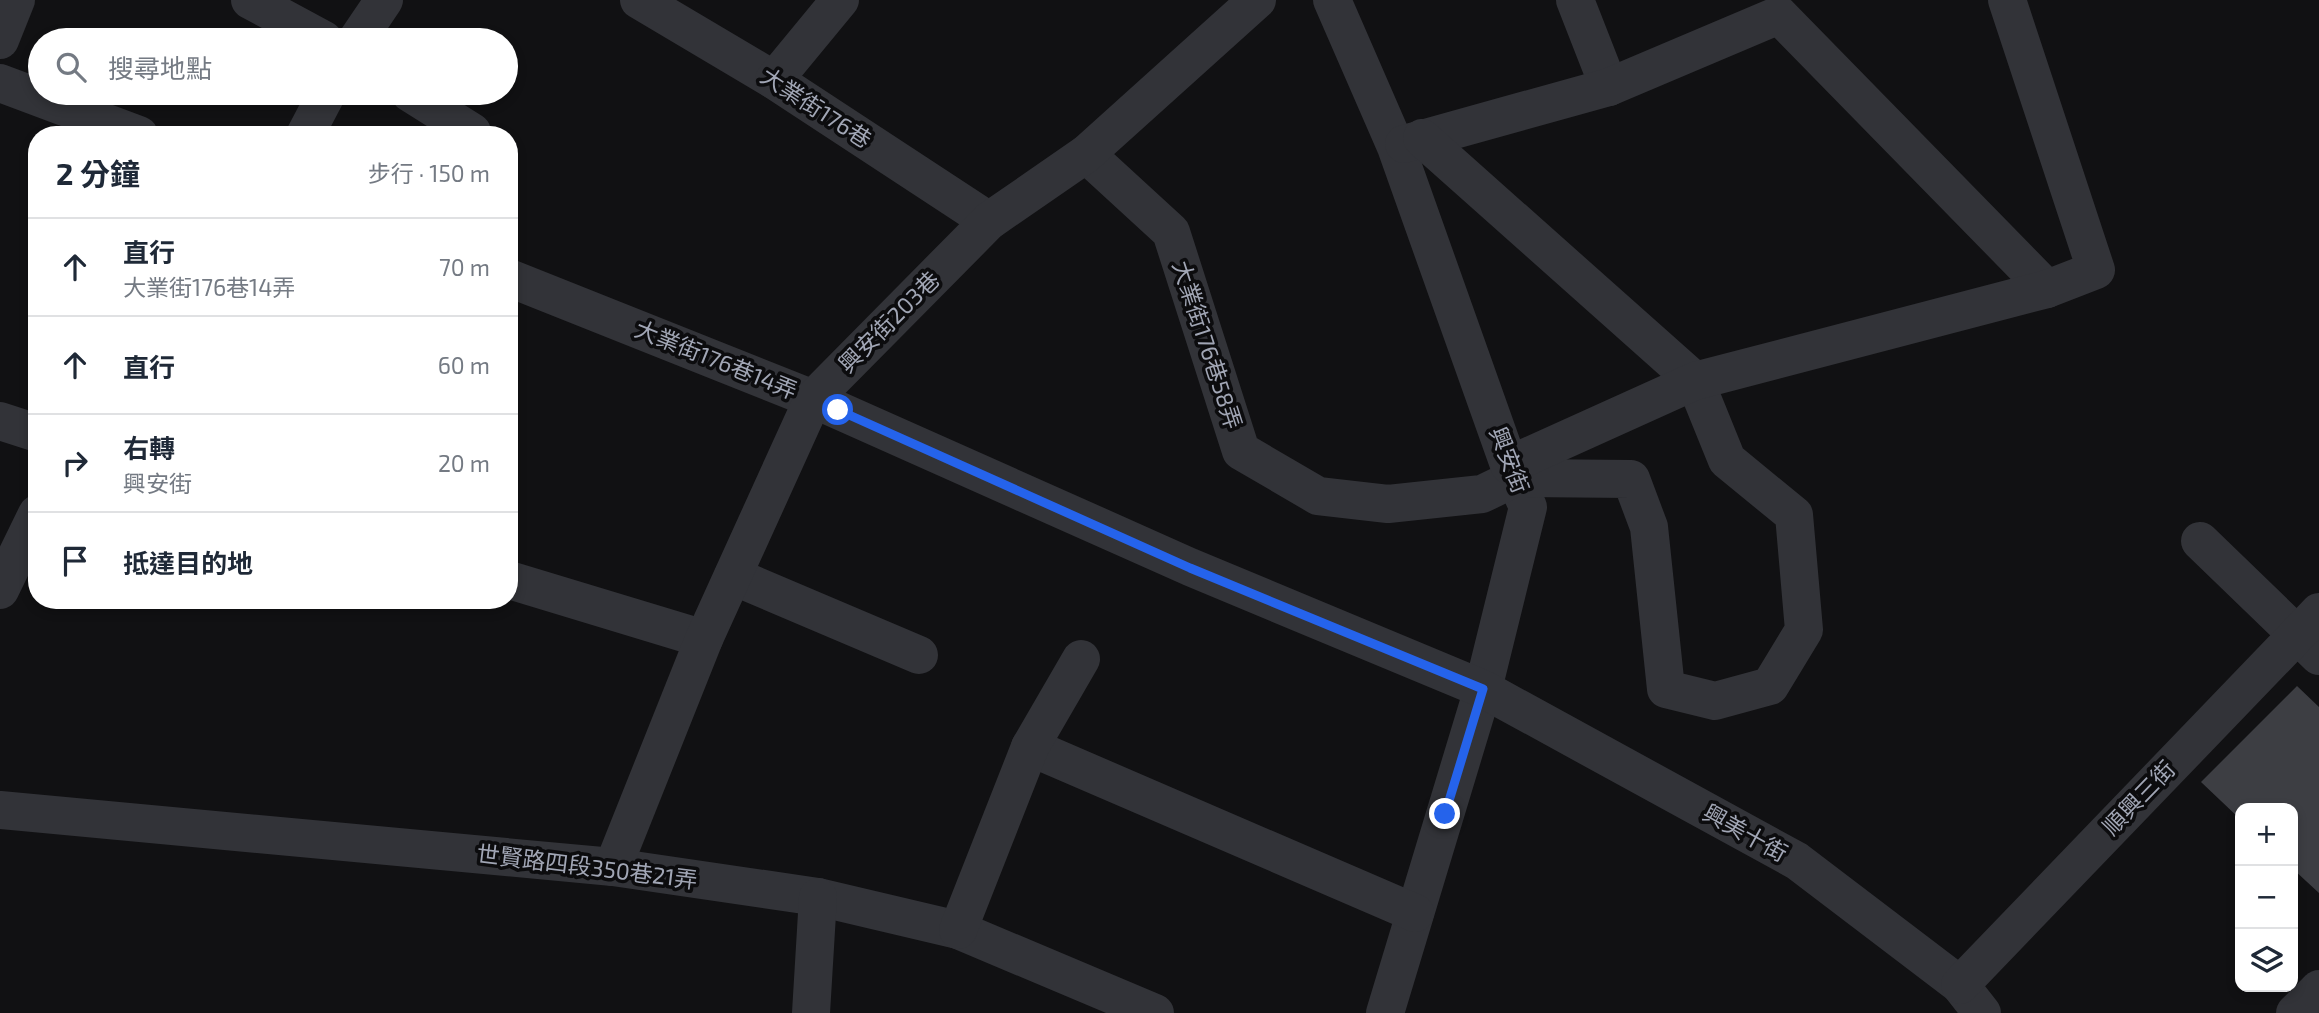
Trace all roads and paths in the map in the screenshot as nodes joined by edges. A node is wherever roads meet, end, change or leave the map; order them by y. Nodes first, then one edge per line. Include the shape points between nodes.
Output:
1 (16, 0) edge
2 (250, 0) edge
3 (384, 0) edge
4 (639, 0) edge
5 (840, 0) edge
6 (1257, 0) edge
7 (1332, 0) edge
8 (1575, 0) edge
9 (2007, 0) edge
10 (302, 28) edge
11 (365, 28) edge
12 (0, 40) edge
13 (774, 80) junction
14 (0, 83) edge
15 (1609, 87) junction
16 (28, 93) edge
17 (59, 105) edge
18 (321, 105) edge
19 (429, 105) edge
20 (115, 126) edge
21 (310, 126) edge
22 (462, 126) edge
23 (1409, 143) junction
24 (1086, 154) junction
25 (989, 221) junction
26 (518, 282) edge
27 (2047, 289) junction
28 (1695, 381) junction
29 (813, 399) junction
30 (0, 421) edge
31 (28, 430) edge
32 (1512, 472) junction
33 (28, 532) edge
34 (2200, 541) dead end
35 (733, 576) junction
36 (518, 583) edge
37 (0, 590) edge
38 (2311, 634) edge
39 (704, 639) junction
40 (919, 655) dead end
41 (1081, 659) dead end
42 (1483, 689) junction
43 (1030, 747) junction
44 (0, 810) edge
45 (613, 867) junction
46 (818, 897) junction
47 (1415, 913) junction
48 (958, 930) junction
49 (2319, 989) edge
50 (1971, 999) edge
51 (811, 1013) edge
52 (1155, 1013) edge
53 (1385, 1013) edge
54 (2295, 1013) edge

1 - 12 street
2 - 10 street
3 - 11 street
4 - 13 street, 大業街176巷
5 - 13 street
6 - 24 street, 興安街203巷
7 - 23 street, 興安街
8 - 15 street
9 - 27 street, 大業街176巷58弄 via 2096,270
13 - 25 street, 大業街176巷
14 - 16 street
15 - 23 street
15 - 27 street via 1779,15
17 - 20 street
18 - 21 street
19 - 22 street
23 - 28 street
23 - 32 street, 興安街
24 - 25 street, 興安街203巷
24 - 32 street, 大業街176巷58弄 via 1171,232 1241,451 1318,496 1388,504 1482,494
25 - 29 street, 興安街203巷
26 - 29 street, 大業街176巷14弄
27 - 28 street, 大業街176巷58弄
28 - 32 street, 大業街176巷58弄
28 - 32 street via 1727,460 1794,515 1804,630 1770,686 1715,701 1666,690 1649,527 1631,479
29 - 35 street, 興安街203巷
29 - 42 street, 大業街176巷14弄 via 1190,568
30 - 31 street
32 - 42 street, 興安街 via 1528,507
33 - 37 street
34 - 38 street
35 - 39 street, 興安街203巷
35 - 40 street
36 - 39 street
38 - 50 street, 順興三街
39 - 45 street, 興安街203巷
41 - 43 street
42 - 47 street, 興安街
42 - 50 street, 興美十街 via 1797,861
43 - 47 street
43 - 48 street
44 - 45 street, 世賢路四段350巷21弄
45 - 46 street, 世賢路四段350巷21弄
46 - 48 street, 世賢路四段350巷21弄
46 - 51 street
47 - 53 street, 興安街
48 - 52 street, 世賢路四段350巷21弄
49 - 54 street

